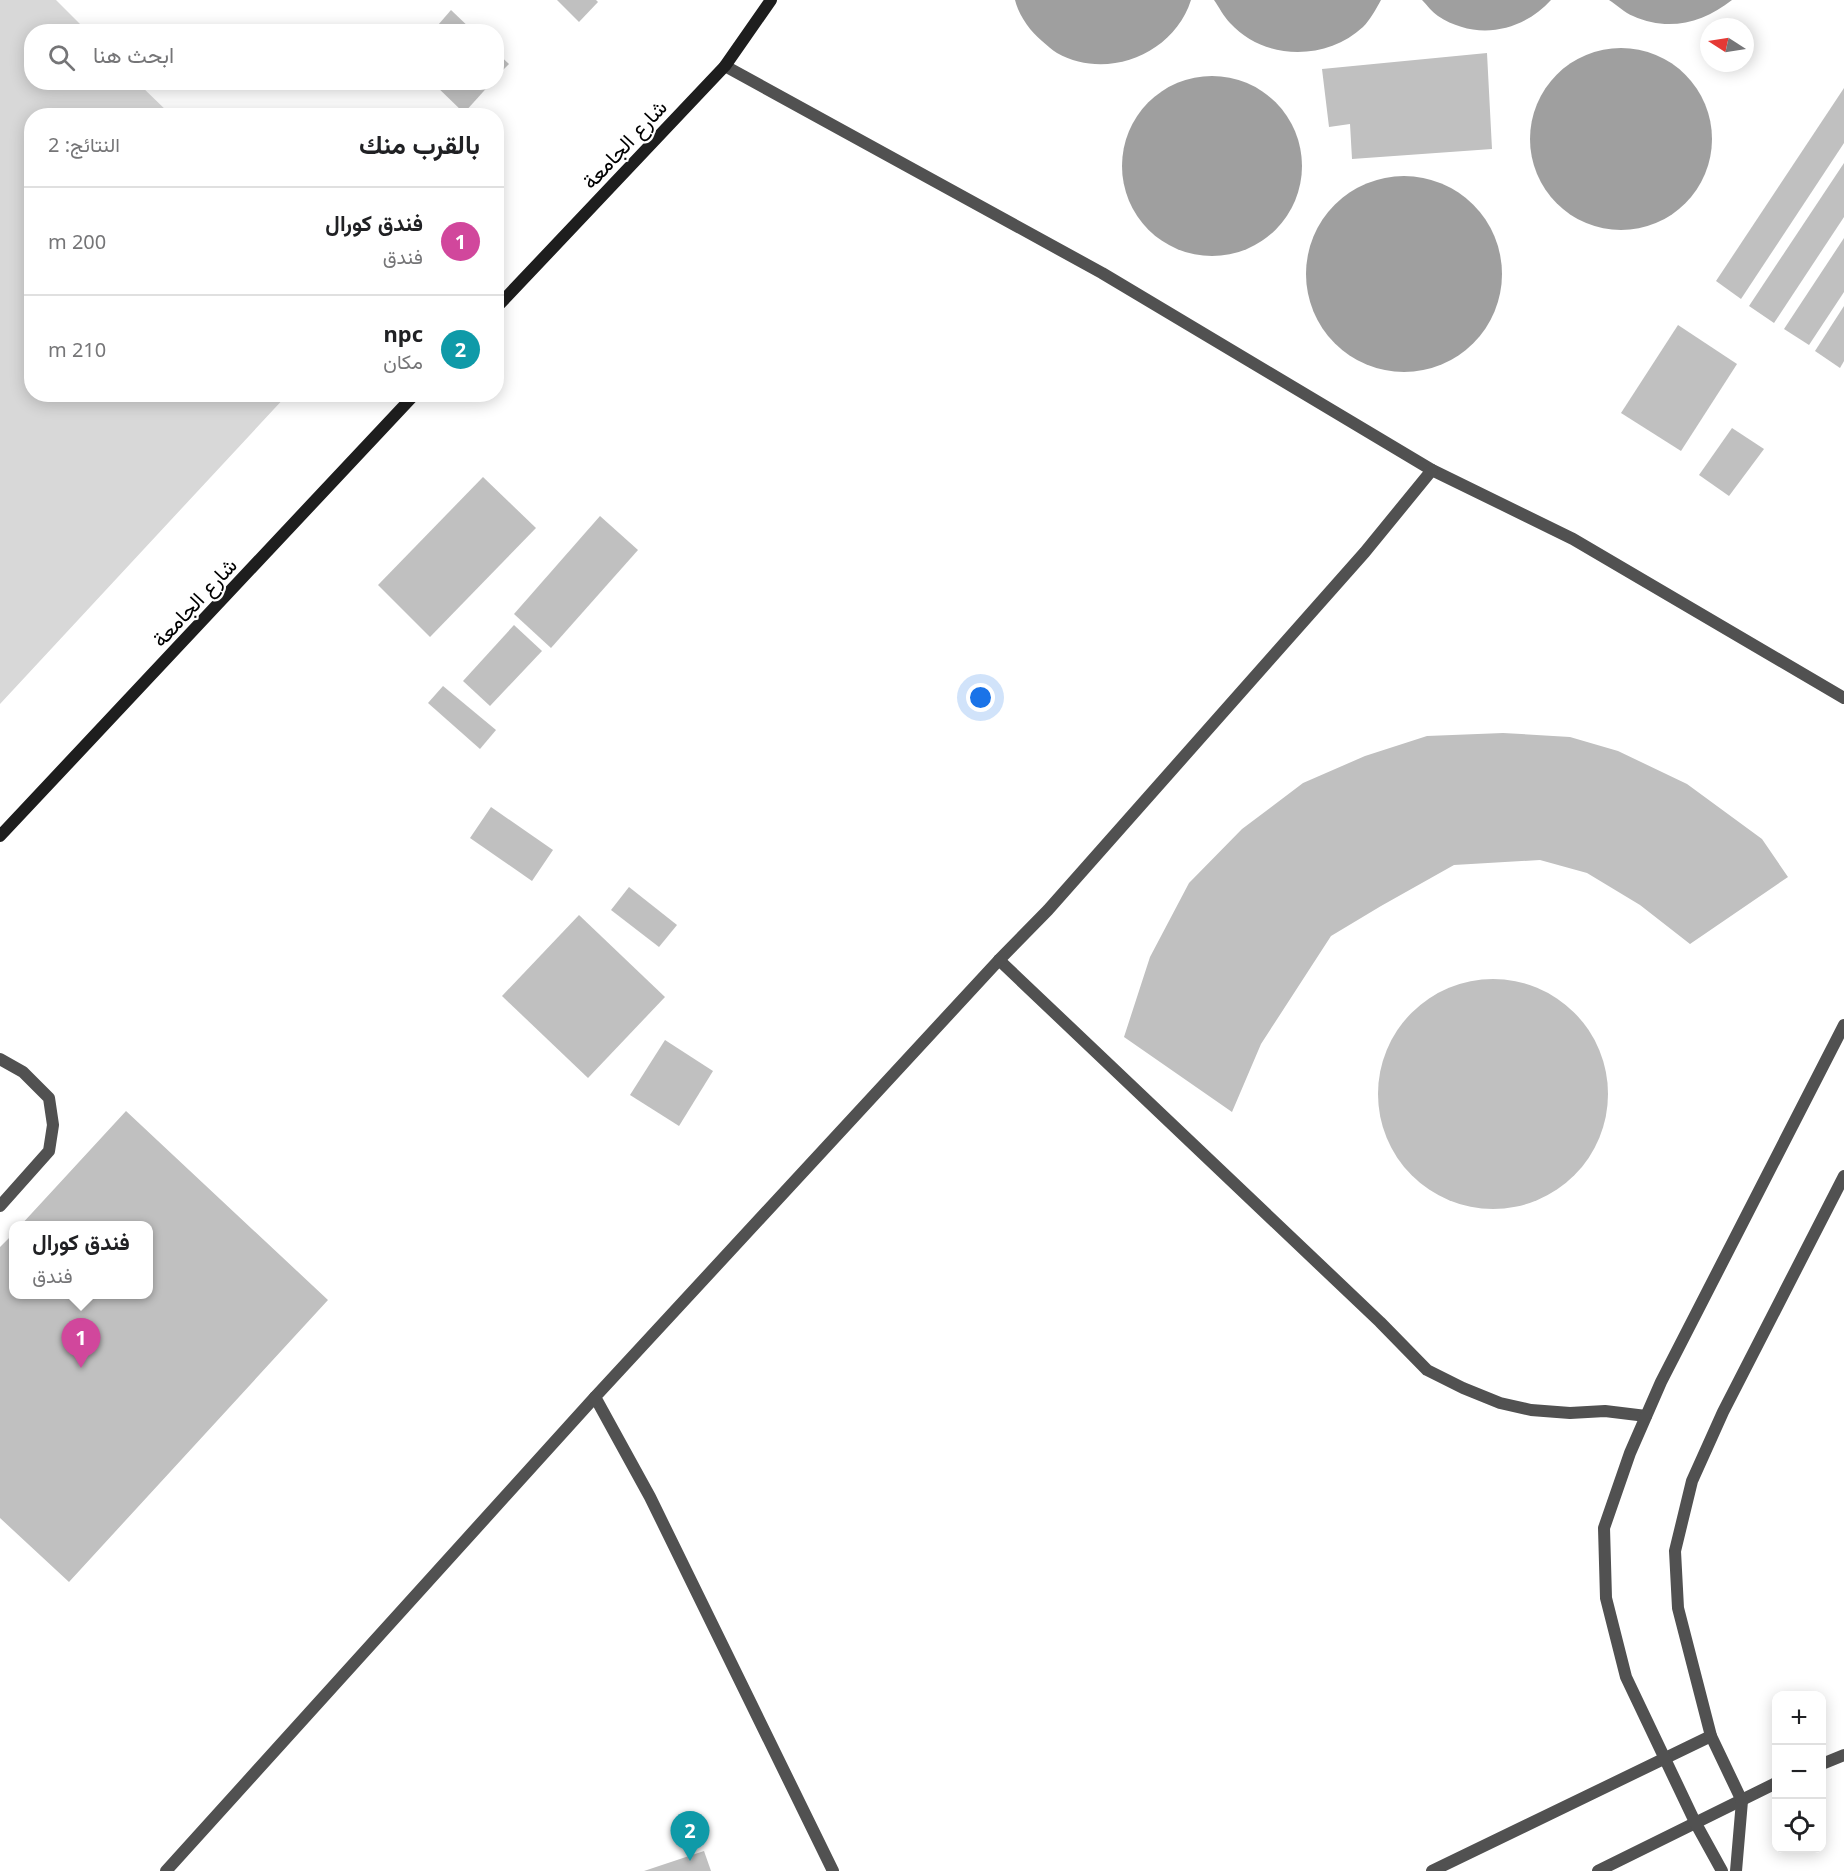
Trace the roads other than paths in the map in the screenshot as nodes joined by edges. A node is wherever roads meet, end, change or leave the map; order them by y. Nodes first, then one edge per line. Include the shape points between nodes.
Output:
1 (771, 0) edge
2 (725, 66) junction
3 (504, 300) edge
4 (408, 402) edge
5 (1432, 470) junction
6 (1844, 698) edge
7 (0, 836) edge
8 (999, 960) junction
9 (1844, 1025) edge
10 (0, 1059) edge
11 (1844, 1176) edge
12 (0, 1206) edge
13 (595, 1397) junction
14 (1646, 1416) junction
15 (1711, 1736) junction
16 (1844, 1755) edge
17 (1663, 1758) junction
18 (1826, 1762) edge
19 (1772, 1785) edge
20 (1742, 1801) junction
21 (1695, 1822) junction
22 (166, 1871) edge
23 (833, 1871) edge
24 (1431, 1871) edge
25 (1598, 1871) edge
26 (1722, 1871) edge
27 (1736, 1871) edge

1 - 2 main road, شارع الجامعة
2 - 3 main road, شارع الجامعة
2 - 5 street via 1102,273
4 - 7 main road, شارع الجامعة
5 - 6 street via 1573,539
5 - 8 street via 1365,552 1048,910
8 - 13 street
8 - 14 street via 1427,1370 1510,1405
9 - 14 street
10 - 12 street via 23,1072 49,1098 52,1125 50,1151
11 - 15 street via 1692,1481 1675,1551 1678,1608
13 - 22 street
13 - 23 street via 650,1497
14 - 17 street via 1604,1528 1606,1598 1626,1677
15 - 17 street
15 - 20 street
16 - 18 street
17 - 21 street
17 - 24 street
19 - 20 street
20 - 21 street
20 - 27 street
21 - 25 street
21 - 26 street

